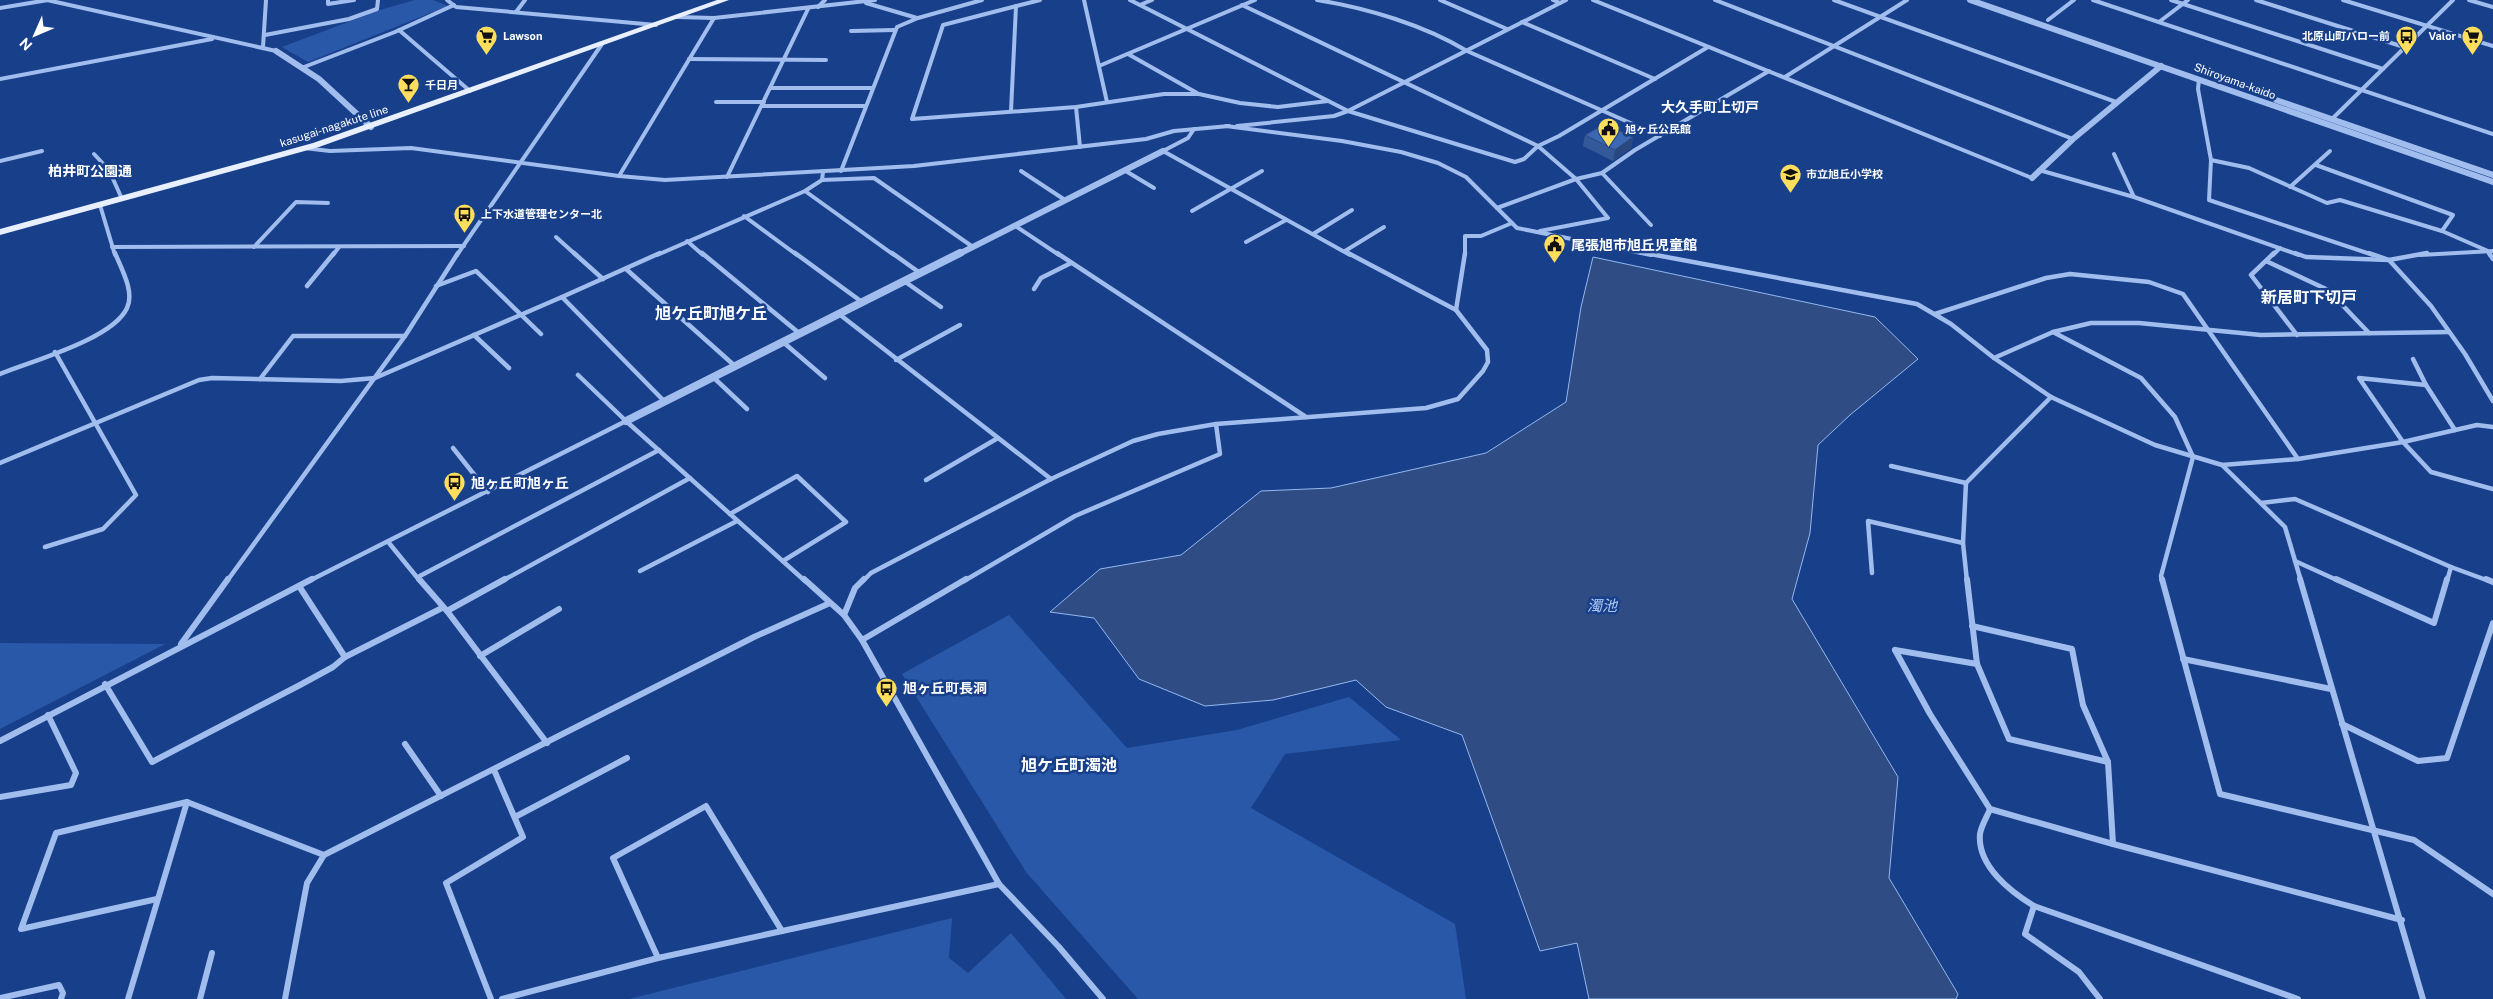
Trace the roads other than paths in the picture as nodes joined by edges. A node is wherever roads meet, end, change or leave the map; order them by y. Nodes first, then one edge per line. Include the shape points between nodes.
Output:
1 (48, 0) edge
2 (266, 0) edge
3 (328, 0) edge
4 (354, 0) edge
5 (378, 0) edge
6 (447, 0) edge
7 (525, 0) edge
8 (725, 0) edge
9 (825, 0) edge
10 (875, 0) edge
11 (982, 0) edge
12 (1040, 0) edge
13 (1084, 0) edge
14 (1130, 0) edge
15 (1152, 0) edge
16 (1255, 0) edge
17 (1317, 0) edge
18 (1440, 0) edge
19 (1553, 0) edge
20 (1566, 0) edge
21 (1593, 0) edge
22 (1715, 0) edge
23 (1834, 0) edge
24 (1907, 0) edge
25 (1970, 0) edge
26 (1988, 0) edge
27 (2074, 0) edge
28 (2093, 0) edge
29 (2171, 0) edge
30 (2188, 0) edge
31 (2256, 0) edge
32 (2343, 0) edge
33 (2453, 0) edge
34 (2469, 0) edge
35 (1033, 1) edge
36 (862, 2) junction
37 (1560, 3) junction
38 (2183, 4) junction
39 (454, 5) junction
40 (1140, 5) junction
41 (1242, 5) junction
42 (1016, 6) junction
43 (2493, 7) edge
44 (0, 8) edge
45 (808, 8) junction
46 (818, 8) junction
47 (516, 12) junction
48 (677, 17) junction
49 (1880, 17) junction
50 (714, 18) junction
51 (918, 18) junction
52 (2048, 20) junction
53 (1522, 22) junction
54 (2159, 22) junction
55 (656, 25) junction
56 (2426, 25) junction
57 (1507, 29) junction
58 (399, 30) junction
59 (894, 30) junction
60 (1185, 30) junction
61 (851, 31) dead end
62 (265, 35) junction
63 (214, 38) junction
64 (602, 44) junction
65 (2493, 46) edge
66 (263, 47) junction
67 (1708, 47) junction
68 (1833, 47) junction
69 (2404, 47) junction
70 (276, 51) joint
71 (1468, 51) junction
72 (1128, 54) junction
73 (689, 59) junction
74 (784, 60) junction
75 (826, 60) dead end
76 (1098, 66) junction
77 (2161, 66) junction
78 (304, 68) junction
79 (2383, 69) junction
80 (1769, 71) junction
81 (1785, 77) junction
82 (1655, 78) junction
83 (0, 79) edge
84 (2199, 79) junction
85 (1404, 82) junction
86 (770, 88) junction
87 (872, 88) junction
88 (2361, 89) junction
89 (470, 91) junction
90 (1199, 94) junction
91 (1328, 101) junction
92 (716, 102) dead end
93 (1107, 102) junction
94 (2116, 102) junction
95 (763, 104) junction
96 (865, 106) junction
97 (1076, 107) junction
98 (1012, 111) junction
99 (1348, 111) junction
100 (1600, 112) junction
101 (2332, 119) junction
102 (1226, 126) junction
103 (371, 127) junction
104 (1194, 129) junction
105 (2493, 134) edge
106 (1660, 136) junction
107 (2073, 139) junction
108 (1538, 146) junction
109 (1080, 147) junction
110 (304, 148) junction
111 (42, 151) dead end
112 (1162, 151) junction
113 (2330, 151) dead end
114 (94, 154) dead end
115 (2114, 154) dead end
116 (0, 160) edge
117 (2211, 160) junction
118 (522, 162) junction
119 (2316, 165) junction
120 (1124, 170) junction
121 (2039, 170) junction
122 (841, 171) junction
123 (1021, 171) dead end
124 (1262, 171) dead end
125 (823, 172) junction
126 (1602, 173) junction
127 (2493, 175) edge
128 (619, 176) junction
129 (727, 177) junction
130 (2032, 178) joint
131 (1576, 179) junction
132 (822, 180) junction
133 (2493, 182) edge
134 (2290, 187) junction
135 (1154, 188) dead end
136 (1230, 189) junction
137 (805, 191) junction
138 (2134, 197) junction
139 (122, 198) junction
140 (1065, 200) junction
141 (328, 203) dead end
142 (100, 205) junction
143 (1497, 208) junction
144 (1352, 210) dead end
145 (1192, 211) dead end
146 (744, 216) junction
147 (1286, 220) junction
148 (1512, 223) junction
149 (1014, 225) junction
150 (1651, 225) dead end
151 (1384, 227) dead end
152 (2442, 231) junction
153 (0, 232) edge
154 (1536, 232) junction
155 (1313, 234) junction
156 (556, 237) dead end
157 (687, 242) junction
158 (1246, 242) dead end
159 (464, 246) junction
160 (112, 247) junction
161 (254, 247) junction
162 (339, 247) junction
163 (973, 247) junction
164 (2280, 248) junction
165 (1345, 251) junction
166 (2490, 251) edge
167 (2493, 259) edge
168 (2389, 260) junction
169 (2266, 261) junction
170 (1071, 262) junction
171 (626, 269) junction
172 (920, 272) junction
173 (603, 279) junction
174 (904, 281) junction
175 (307, 286) dead end
176 (435, 286) junction
177 (1034, 289) dead end
178 (562, 297) junction
179 (862, 302) junction
180 (940, 307) dead end
181 (1456, 310) junction
182 (520, 314) junction
183 (839, 314) junction
184 (1935, 314) junction
185 (960, 325) dead end
186 (2208, 329) junction
187 (2053, 332) junction
188 (2449, 332) junction
189 (799, 333) junction
190 (2369, 333) junction
191 (541, 334) dead end
192 (474, 335) junction
193 (2297, 335) junction
194 (404, 336) junction
195 (783, 342) junction
196 (55, 352) junction
197 (1994, 358) junction
198 (2413, 359) dead end
199 (896, 360) junction
200 (735, 366) junction
201 (510, 368) dead end
202 (0, 374) edge
203 (578, 375) dead end
204 (713, 377) junction
205 (375, 378) junction
206 (825, 378) dead end
207 (260, 379) junction
208 (2426, 385) junction
209 (2050, 397) junction
210 (2493, 401) edge
211 (665, 402) junction
212 (747, 409) dead end
213 (1306, 417) junction
214 (626, 421) junction
215 (96, 424) junction
216 (1216, 424) junction
217 (2493, 427) edge
218 (2455, 430) junction
219 (998, 438) junction
220 (2403, 442) junction
221 (453, 448) dead end
222 (658, 450) junction
223 (2193, 457) junction
224 (2298, 459) junction
225 (0, 463) edge
226 (2222, 464) junction
227 (1891, 466) dead end
228 (690, 478) junction
229 (1051, 479) junction
230 (926, 480) dead end
231 (1966, 483) junction
232 (2493, 489) edge
233 (488, 492) junction
234 (2261, 503) junction
235 (730, 514) junction
236 (737, 520) junction
237 (388, 543) junction
238 (1963, 543) junction
239 (45, 547) dead end
240 (783, 561) junction
241 (2295, 561) junction
242 (2450, 566) junction
243 (640, 571) dead end
244 (1872, 573) dead end
245 (418, 577) junction
246 (2493, 582) edge
247 (299, 586) junction
248 (830, 603) junction
249 (559, 609) dead end
250 (444, 610) junction
251 (844, 615) junction
252 (2493, 624) edge
253 (1972, 626) junction
254 (862, 640) junction
255 (181, 644) junction
256 (480, 656) junction
257 (345, 657) junction
258 (2183, 659) junction
259 (1977, 664) junction
260 (105, 684) junction
261 (2332, 689) junction
262 (48, 715) junction
263 (2342, 724) junction
264 (0, 741) edge
265 (547, 743) junction
266 (405, 744) dead end
267 (627, 758) dead end
268 (2108, 762) junction
269 (494, 770) junction
270 (441, 796) junction
271 (0, 797) edge
272 (186, 802) junction
273 (1990, 809) junction
274 (515, 817) junction
275 (2374, 830) junction
276 (2113, 844) junction
277 (324, 855) junction
278 (999, 884) junction
279 (2493, 894) edge
280 (157, 899) junction
281 (2034, 906) junction
282 (2402, 920) junction
283 (782, 931) junction
284 (212, 953) dead end
285 (658, 958) junction
286 (0, 998) edge
287 (60, 999) edge
288 (128, 999) edge
289 (200, 999) edge
290 (285, 999) edge
291 (491, 999) edge
292 (502, 999) edge
293 (1103, 999) edge
294 (2100, 999) edge
295 (2298, 999) edge
296 (2423, 999) edge

1 - 44 street
1 - 63 street
2 - 62 street
3 - 4 street via 328,4
5 - 62 street via 377,9 349,19
6 - 39 street
7 - 47 street
8 - 48 main road, kasugai-nagakute line
9 - 46 street
10 - 36 street
11 - 51 street
12 - 35 street
13 - 76 street
14 - 40 street
15 - 40 street
16 - 41 street
17 - 71 street via 1358,7 1449,40
18 - 57 street
19 - 37 street
20 - 37 street
21 - 67 street
22 - 68 street
23 - 49 street
24 - 49 street
25 - 77 street, Shiroyama-kaido
26 - 52 street, Shiroyama-kaido
27 - 52 street
28 - 54 street
29 - 38 street
30 - 38 street
31 - 69 street
32 - 56 street
33 - 56 street
34 - 43 street
35 - 42 street
36 - 46 street
36 - 51 street
37 - 53 street
38 - 54 street
38 - 79 street
39 - 47 street
39 - 58 street
40 - 60 street
41 - 60 street
41 - 85 street
42 - 98 street
42 - 98 street via 943,24 912,119
45 - 46 street
45 - 50 street
45 - 74 street
47 - 55 street
48 - 50 street via 688,20
48 - 55 main road, kasugai-nagakute line
49 - 68 street
49 - 94 street
50 - 73 street
51 - 59 street
52 - 101 street, Shiroyama-kaido
53 - 57 street
53 - 82 street
54 - 88 street
55 - 64 main road, kasugai-nagakute line
56 - 65 street
56 - 69 street
57 - 71 street
58 - 78 street
58 - 89 street
59 - 61 street
59 - 87 street
60 - 72 street
60 - 91 street
62 - 66 street
63 - 66 street
63 - 83 street
64 - 89 main road, kasugai-nagakute line
64 - 118 street
66 - 70 street
67 - 80 street
67 - 82 street
68 - 81 street
68 - 107 street
69 - 79 street
70 - 78 street
71 - 85 street
71 - 100 street
72 - 76 street
72 - 90 street
73 - 74 street
73 - 128 street
74 - 75 street
74 - 86 street
76 - 93 street
77 - 84 street, Shiroyama-kaido
77 - 94 street
78 - 103 street
79 - 88 street
80 - 81 street
80 - 106 street
81 - 130 street
82 - 100 street
84 - 117 street
84 - 133 street, Shiroyama-kaido
85 - 99 street
85 - 108 street
86 - 87 street
86 - 95 street
87 - 96 street
88 - 101 street
88 - 105 street
89 - 103 main road, kasugai-nagakute line
90 - 91 street via 1278,107
90 - 93 street via 1164,94
91 - 99 street
92 - 95 street
93 - 97 street
94 - 107 street
95 - 96 street
95 - 129 street
96 - 122 street
97 - 98 street
97 - 109 street
99 - 102 street via 1334,116
99 - 108 street via 1515,162 1524,159
100 - 106 street
100 - 108 street
101 - 127 street, Shiroyama-kaido
102 - 104 street
102 - 143 street via 1410,155 1466,177
103 - 110 main road, kasugai-nagakute line
104 - 109 street
104 - 112 street via 1188,138
106 - 126 street
107 - 121 street
108 - 131 street
109 - 122 street via 996,158
110 - 118 street via 326,152 389,146
110 - 139 main road, kasugai-nagakute line
111 - 116 street
112 - 120 street
112 - 136 street
113 - 119 street
114 - 139 street via 110,170
115 - 138 street
117 - 134 street via 2249,168
117 - 168 street via 2209,200
118 - 128 street
118 - 159 street
119 - 134 street
119 - 152 street via 2453,215
120 - 135 street
120 - 140 street
121 - 130 street
121 - 138 street
122 - 125 street
123 - 140 street
124 - 136 street
125 - 129 street
125 - 132 street
126 - 131 street
126 - 150 street
128 - 129 street via 665,180
131 - 143 street
131 - 154 street via 1608,218
132 - 137 street
132 - 163 street via 874,178
134 - 152 street via 2327,203 2340,200
136 - 145 street
136 - 147 street
137 - 146 street
137 - 172 street
138 - 164 street
139 - 142 main road, kasugai-nagakute line
140 - 149 street
141 - 161 street via 296,202
142 - 153 main road, kasugai-nagakute line
142 - 160 street
143 - 148 street
144 - 155 street
146 - 157 street
146 - 179 street
147 - 155 street
147 - 158 street
148 - 154 street via 1517,228
148 - 181 street via 1481,236 1465,236 1466,251
149 - 163 street
149 - 170 street
151 - 165 street
152 - 166 street
154 - 184 street via 1917,304
155 - 165 street
156 - 173 street
157 - 171 street
157 - 189 street
159 - 162 street
159 - 176 street
160 - 161 street
160 - 196 street via 128,282 128,308 112,327
161 - 162 street
162 - 175 street
163 - 172 street
164 - 168 street via 2306,257
164 - 169 street
165 - 181 street
166 - 167 street
166 - 168 street via 2428,254
168 - 188 street via 2431,306
169 - 190 street via 2328,290
169 - 193 street via 2251,275
170 - 177 street via 1041,278
170 - 213 street
171 - 173 street
171 - 200 street
172 - 174 street
173 - 178 street
174 - 179 street
174 - 180 street
176 - 182 street via 476,272
176 - 194 street
178 - 182 street
178 - 211 street
179 - 183 street
181 - 213 street via 1487,350 1488,362 1458,399 1426,408
182 - 191 street
182 - 192 street
183 - 189 street
183 - 199 street
184 - 186 street via 2046,278 2092,274 2149,282 2183,294
184 - 197 street
185 - 199 street
186 - 187 street via 2092,323
186 - 193 street
186 - 224 street
187 - 197 street
187 - 223 street via 2141,378 2175,417
188 - 190 street
188 - 210 street
189 - 195 street
190 - 193 street
192 - 201 street
192 - 205 street
194 - 205 street
194 - 207 street via 293,336
195 - 200 street
195 - 206 street
196 - 202 street
196 - 215 street
197 - 209 street
198 - 208 street
199 - 219 street
200 - 204 street
203 - 214 street
204 - 211 street
204 - 212 street
205 - 207 street via 341,381
205 - 255 street
207 - 215 street via 199,380
208 - 218 street
208 - 220 street via 2359,378
209 - 223 street via 2156,445
209 - 231 street
211 - 214 street
213 - 216 street
214 - 222 street
214 - 233 street
215 - 225 street
215 - 239 street via 136,495 102,529
216 - 229 street via 1133,441
216 - 254 street via 1220,454 1075,516
217 - 218 street via 2477,425
218 - 220 street
219 - 229 street
219 - 230 street
220 - 224 street
220 - 232 street via 2431,472
221 - 233 street
222 - 228 street
222 - 245 street
223 - 226 street
223 - 258 street via 2161,576
224 - 226 street
226 - 234 street
227 - 231 street
228 - 235 street
228 - 250 street
229 - 251 street via 871,573 854,588
231 - 238 street
233 - 237 street
234 - 241 street via 2286,527
234 - 242 street via 2295,500
235 - 236 street
235 - 240 street via 797,476 846,522
236 - 240 street
236 - 243 street
237 - 245 street
237 - 247 street
238 - 244 street via 1868,521
238 - 253 street
240 - 248 street
241 - 242 street via 2434,623
241 - 261 street
242 - 246 street
245 - 250 street
247 - 255 street
247 - 257 street
248 - 251 street
248 - 265 street via 754,637
249 - 256 street
250 - 256 street
250 - 257 street
251 - 254 street
252 - 263 street via 2447,758 2418,761
253 - 259 street
253 - 268 street via 2072,649 2083,705
254 - 278 street
255 - 260 street
256 - 265 street
257 - 260 street via 300,685 152,762
258 - 261 street
258 - 275 street via 2220,794
259 - 268 street via 2009,739
259 - 273 street via 1895,650 1930,714
260 - 262 street
261 - 263 street
262 - 264 street
262 - 271 street via 76,773 71,785
263 - 275 street
265 - 269 street
266 - 270 street
267 - 274 street
268 - 276 street
269 - 270 street
269 - 274 street
270 - 277 street
272 - 277 street
272 - 280 street
272 - 280 street via 56,832 21,929
273 - 276 street
273 - 281 street via 1980,837 1990,868 2015,896
274 - 291 street via 523,837 446,883
275 - 279 street via 2414,840
275 - 282 street
276 - 282 street
277 - 290 street via 306,883
278 - 283 street
278 - 293 street
280 - 288 street
281 - 294 street via 2025,934 2079,972
281 - 295 street
282 - 296 street
283 - 285 street
283 - 285 street via 706,806 613,858
284 - 289 street
285 - 292 street
286 - 287 street via 60,985

